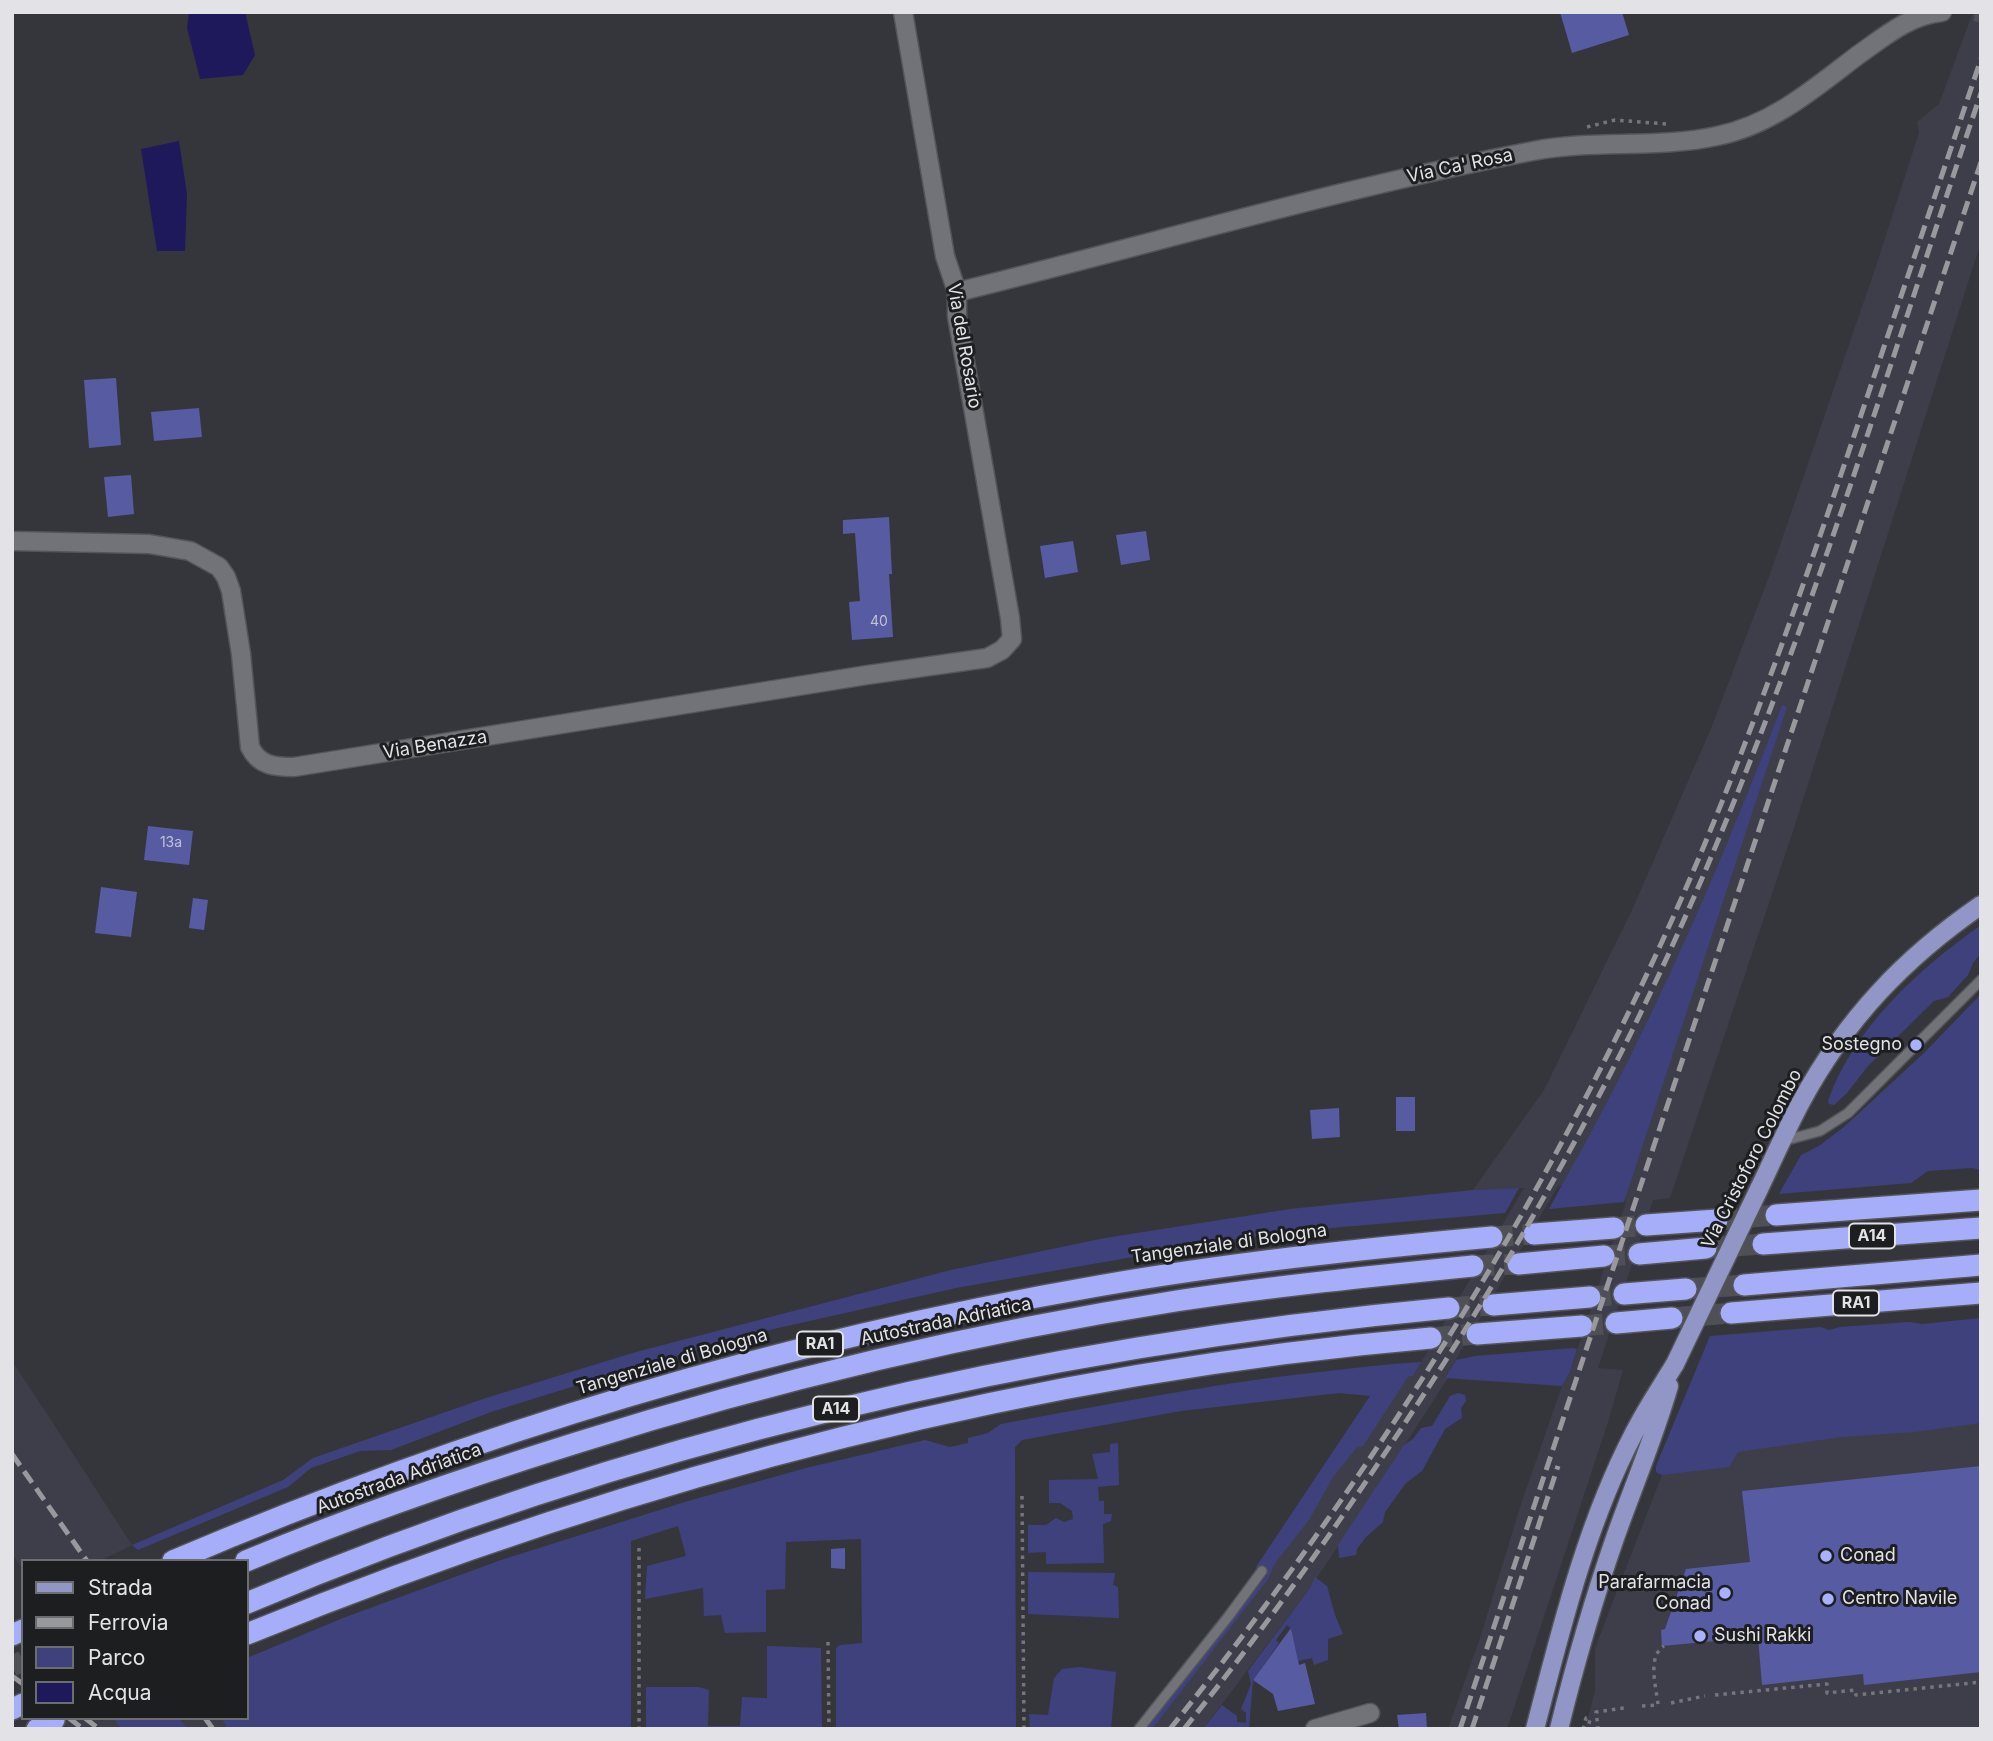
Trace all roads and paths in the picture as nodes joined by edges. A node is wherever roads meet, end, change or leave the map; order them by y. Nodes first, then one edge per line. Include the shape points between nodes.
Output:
1 (903, 12) edge
2 (1942, 12) edge
3 (1671, 125) dead end
4 (1588, 126) dead end
5 (957, 292) junction
6 (12, 541) edge
7 (1012, 639) joint
8 (1981, 905) edge
9 (1981, 981) edge
10 (1782, 1142) junction
11 (1981, 1199) edge
12 (1776, 1215) tunnel mouth
13 (1717, 1220) tunnel mouth
14 (1646, 1225) tunnel mouth
15 (1614, 1228) tunnel mouth
16 (1981, 1228) edge
17 (1534, 1234) tunnel mouth
18 (1493, 1237) tunnel mouth
19 (1763, 1244) tunnel mouth
20 (1706, 1248) tunnel mouth
21 (1639, 1254) tunnel mouth
22 (1604, 1256) tunnel mouth
23 (1518, 1264) tunnel mouth
24 (1981, 1265) edge
25 (1473, 1266) tunnel mouth
26 (1744, 1284) tunnel mouth
27 (1686, 1289) tunnel mouth
28 (1980, 1293) edge
29 (1624, 1294) tunnel mouth
30 (1590, 1297) tunnel mouth
31 (1493, 1305) tunnel mouth
32 (1449, 1308) tunnel mouth
33 (1731, 1313) tunnel mouth
34 (1672, 1318) tunnel mouth
35 (1616, 1323) tunnel mouth
36 (1582, 1326) tunnel mouth
37 (1477, 1334) tunnel mouth
38 (1431, 1338) tunnel mouth
39 (1675, 1364) junction
40 (1022, 1496) dead end
41 (639, 1548) dead end
42 (178, 1559) edge
43 (248, 1560) edge
44 (1262, 1571) dead end
45 (248, 1603) edge
46 (248, 1634) edge
47 (828, 1642) dead end
48 (1664, 1646) dead end
49 (1981, 1682) edge
50 (1715, 1695) dead end
51 (1705, 1696) dead end
52 (1671, 1703) dead end
53 (1642, 1706) dead end
54 (1625, 1708) dead end
55 (1370, 1713) dead end
56 (1597, 1728) edge
57 (639, 1729) edge
58 (829, 1729) edge
59 (1024, 1729) edge
60 (1139, 1729) edge
61 (1314, 1729) edge
62 (1535, 1729) edge
63 (1559, 1729) edge

1 - 5 street, Via del Rosario via 945,256
2 - 5 street, Via Ca' Rosa via 1895,28 1767,119 1717,136 1538,150 1432,170
3 - 4 path via 1626,120
5 - 7 street, Via del Rosario via 957,316
6 - 7 street, Via Benazza via 149,544 190,551 219,567 231,591 250,747 263,762 281,767 987,658
8 - 10 main road, Via Cristoforo Colombo via 1924,946 1875,995 1821,1068
9 - 10 lane via 1848,1113 1820,1131
10 - 39 main road, Via Cristoforo Colombo, bridge
11 - 12 highway
13 - 14 highway
15 - 17 highway
16 - 19 highway, A14
18 - 42 highway, Tangenziale di Bologna / RA1 via 1359,1249 1124,1282 778,1354 468,1448
20 - 21 highway
22 - 23 highway
24 - 26 highway, A14
25 - 43 highway, Autostrada Adriatica / A14 via 1176,1301 860,1364 729,1397 531,1457
27 - 29 highway
28 - 33 highway, RA1
30 - 31 highway
32 - 45 highway, A14 via 1177,1342 837,1409 557,1489 421,1535
34 - 35 highway
36 - 37 highway
38 - 46 highway via 1115,1380 815,1444 564,1516
39 - 62 main road, Via Cristoforo Colombo via 1634,1433 1608,1492 1570,1598
39 - 63 main road, Via Cristoforo Colombo via 1661,1416 1587,1622
40 - 59 path
41 - 57 path
44 - 60 lane
47 - 58 path
48 - 53 path via 1654,1659 1659,1704
49 - 50 path via 1856,1695 1855,1690 1827,1693 1826,1684
51 - 52 path
54 - 56 path via 1596,1712
55 - 61 street

